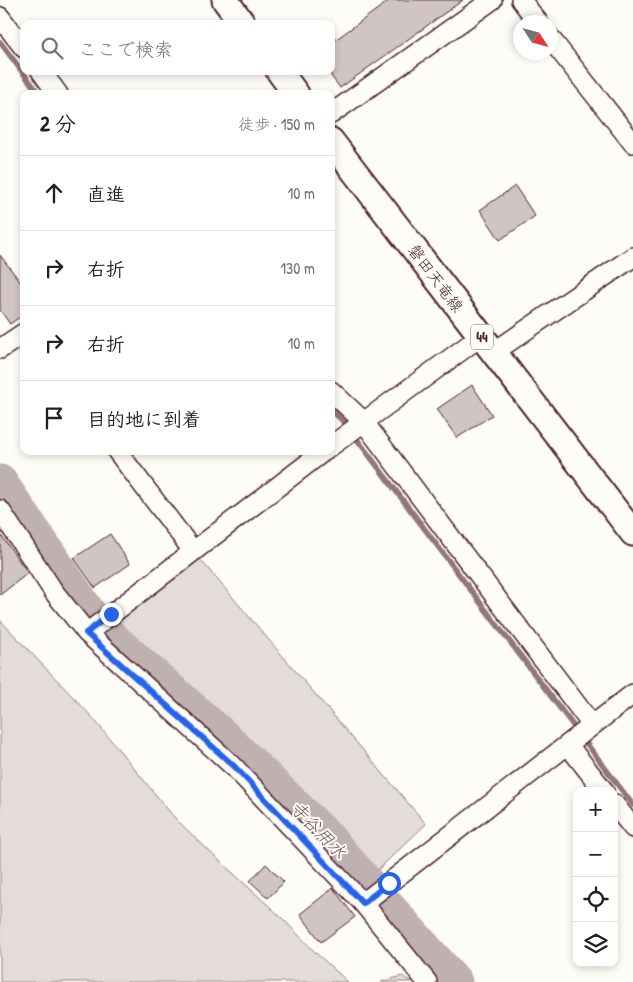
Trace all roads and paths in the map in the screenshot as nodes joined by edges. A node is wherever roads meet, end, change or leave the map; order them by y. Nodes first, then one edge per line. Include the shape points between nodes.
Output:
1 (225, 0) edge
2 (492, 0) edge
3 (521, 0) edge
4 (533, 15) edge
5 (0, 17) edge
6 (240, 20) edge
7 (20, 43) edge
8 (558, 48) edge
9 (44, 75) edge
10 (282, 75) edge
11 (55, 90) edge
12 (293, 90) edge
13 (335, 111) edge
14 (633, 143) edge
15 (335, 145) edge
16 (633, 257) edge
17 (20, 336) edge
18 (487, 344) junction
19 (0, 350) edge
20 (335, 395) edge
21 (363, 421) junction
22 (335, 443) edge
23 (120, 455) edge
24 (319, 455) edge
25 (0, 510) edge
26 (633, 533) edge
27 (193, 551) junction
28 (86, 633) junction
29 (633, 694) edge
30 (592, 725) junction
31 (568, 745) junction
32 (601, 787) edge
33 (618, 809) edge
34 (633, 828) edge
35 (363, 903) junction
36 (427, 982) edge

1 - 6 main road
2 - 13 street
3 - 4 street
5 - 7 street
8 - 14 street
9 - 11 street
10 - 12 main road
15 - 18 main road, 磐田天竜線 / 44
16 - 18 street
17 - 19 street
18 - 21 street
18 - 26 main road, 磐田天竜線 / 44
20 - 21 street
21 - 22 street
21 - 30 street
23 - 27 street
24 - 27 street
25 - 28 street via 54,592
27 - 28 street
28 - 35 street via 234,766
29 - 30 street
30 - 31 street
31 - 32 street
31 - 35 street
33 - 34 street
35 - 36 street

